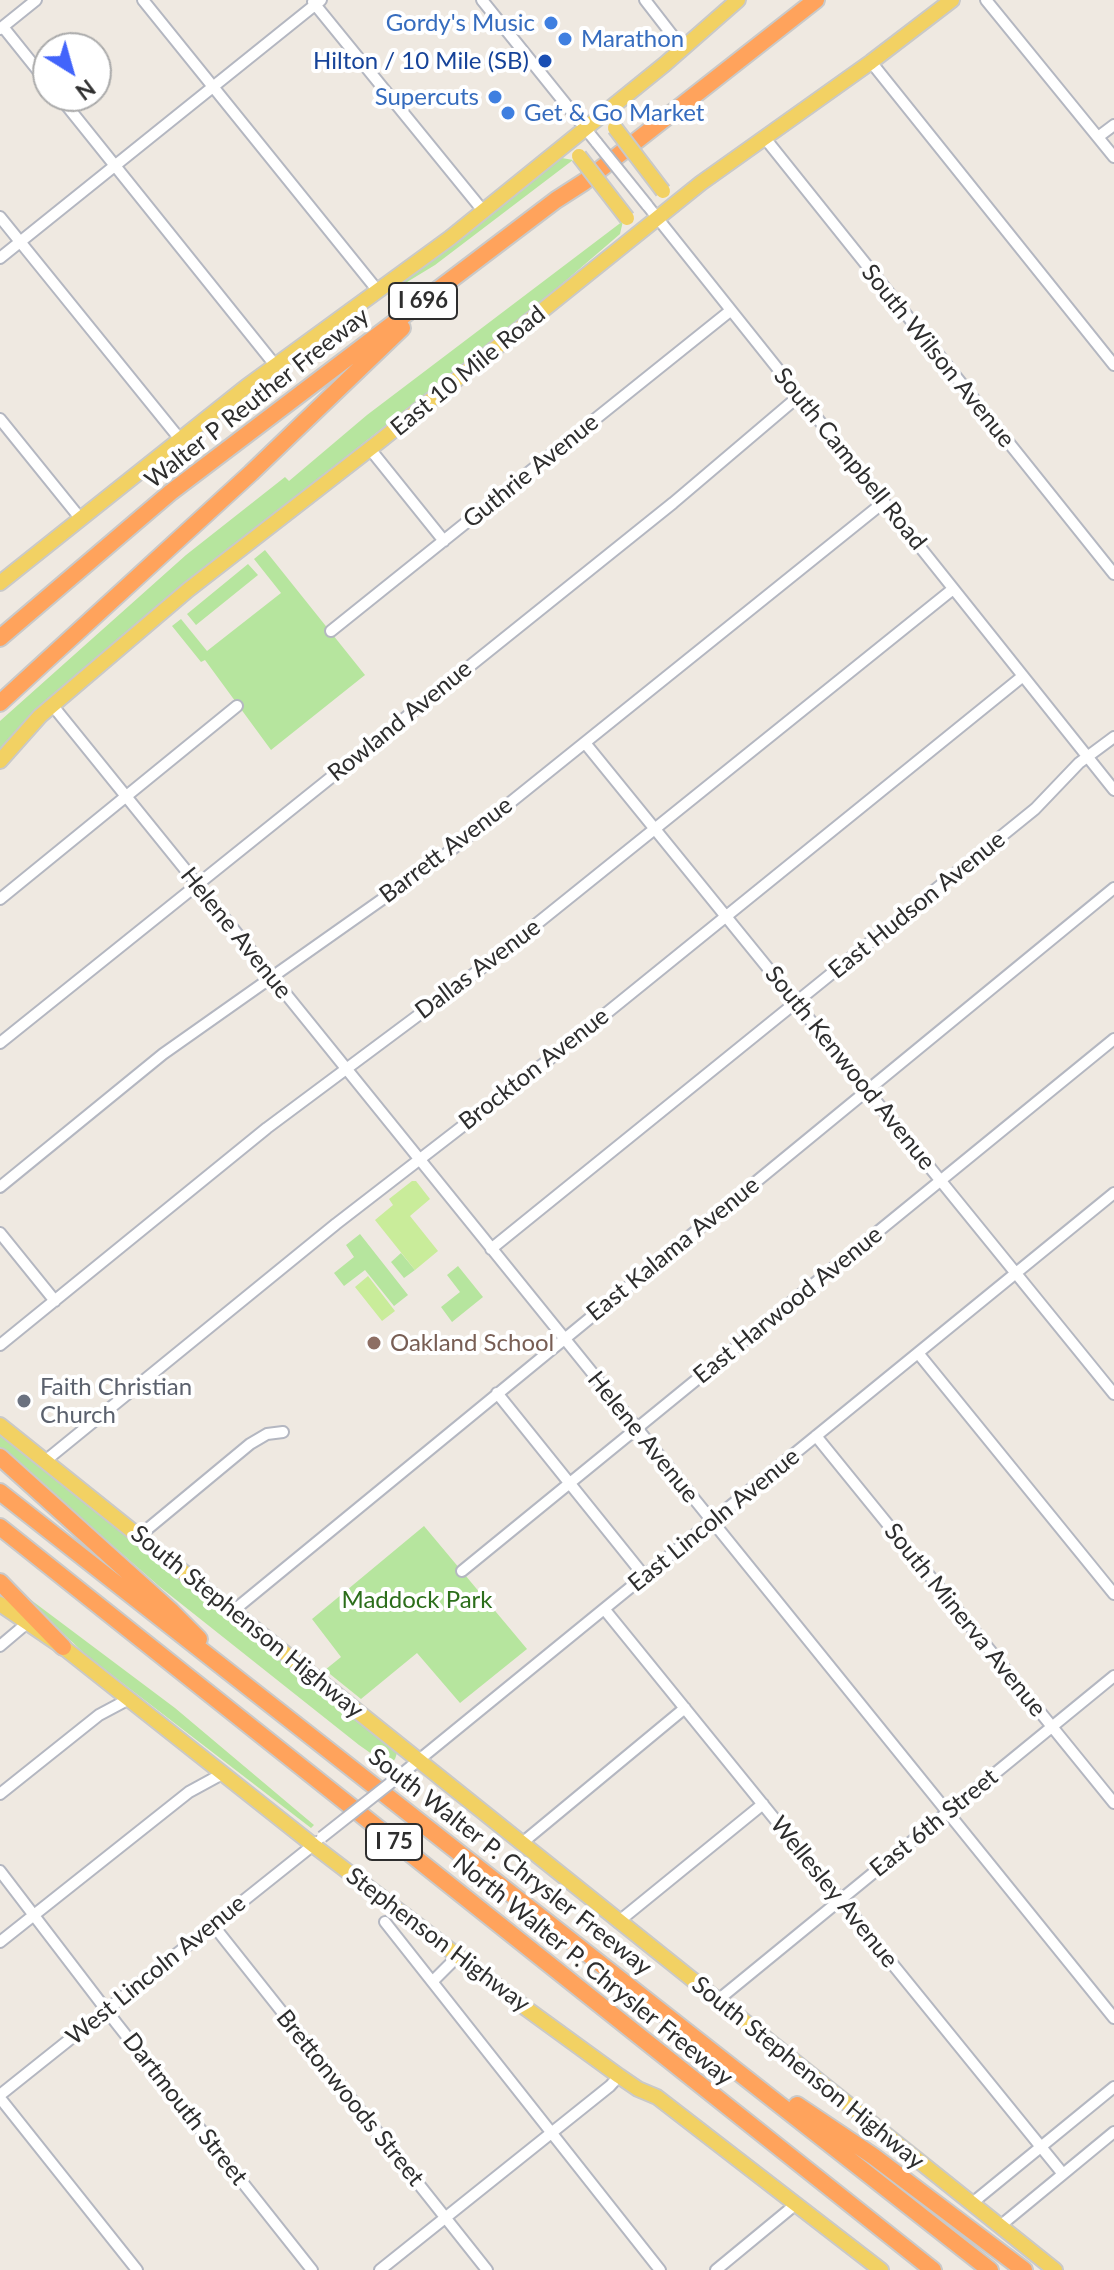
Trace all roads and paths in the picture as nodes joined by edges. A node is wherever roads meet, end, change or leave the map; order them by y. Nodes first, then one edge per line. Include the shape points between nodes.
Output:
1 (36, 0) edge
2 (143, 0) edge
3 (482, 0) edge
4 (645, 0) edge
5 (738, 0) edge
6 (816, 0) edge
7 (952, 0) edge
8 (986, 0) edge
9 (316, 2) edge
10 (1, 28) edge
11 (683, 49) junction
12 (871, 62) junction
13 (32, 64) edge
14 (214, 86) junction
15 (72, 112) edge
16 (1114, 125) edge
17 (585, 129) junction
18 (764, 137) junction
19 (1098, 137) junction
20 (554, 155) junction
21 (1114, 157) edge
22 (115, 166) junction
23 (689, 193) junction
24 (484, 212) junction
25 (0, 217) edge
26 (657, 218) junction
27 (20, 242) junction
28 (0, 258) edge
29 (458, 275) junction
30 (378, 291) junction
31 (548, 306) junction
32 (730, 311) junction
33 (275, 365) junction
34 (1114, 365) edge
35 (799, 396) junction
36 (0, 419) edge
37 (4, 434) edge
38 (179, 438) junction
39 (370, 449) junction
40 (884, 502) junction
41 (80, 518) junction
42 (444, 541) junction
43 (1114, 574) edge
44 (0, 583) edge
45 (953, 589) junction
46 (331, 631) dead end
47 (0, 638) edge
48 (1023, 676) junction
49 (0, 703) edge
50 (53, 706) junction
51 (237, 706) dead end
52 (1114, 737) edge
53 (585, 743) junction
54 (1087, 757) junction
55 (0, 761) edge
56 (1114, 790) edge
57 (126, 798) junction
58 (656, 829) junction
59 (197, 885) junction
60 (1114, 888) edge
61 (0, 899) edge
62 (726, 916) junction
63 (271, 976) junction
64 (796, 1002) junction
65 (1114, 1039) edge
66 (0, 1043) edge
67 (346, 1069) junction
68 (867, 1090) junction
69 (419, 1160) junction
70 (941, 1180) junction
71 (0, 1187) edge
72 (1114, 1193) edge
73 (0, 1233) edge
74 (491, 1249) junction
75 (1016, 1273) junction
76 (55, 1301) junction
77 (563, 1339) junction
78 (0, 1345) edge
79 (918, 1353) junction
80 (497, 1393) junction
81 (1114, 1394) edge
82 (0, 1425) edge
83 (637, 1429) junction
84 (283, 1432) dead end
85 (816, 1436) junction
86 (0, 1457) edge
87 (45, 1461) junction
88 (571, 1483) junction
89 (0, 1492) edge
90 (711, 1522) junction
91 (0, 1527) edge
92 (139, 1536) junction
93 (462, 1571) dead end
94 (645, 1577) junction
95 (0, 1582) edge
96 (1114, 1594) edge
97 (0, 1604) edge
98 (605, 1610) junction
99 (233, 1611) junction
100 (26, 1624) junction
101 (0, 1646) edge
102 (63, 1647) junction
103 (1114, 1676) edge
104 (242, 1683) junction
105 (129, 1699) junction
106 (685, 1708) junction
107 (1052, 1727) junction
108 (419, 1760) junction
109 (222, 1774) junction
110 (0, 1794) edge
111 (1114, 1803) edge
112 (763, 1804) junction
113 (947, 1813) junction
114 (318, 1841) junction
115 (522, 1843) junction
116 (0, 1871) edge
117 (840, 1900) junction
118 (34, 1915) junction
119 (385, 1922) dead end
120 (618, 1922) junction
121 (213, 1925) junction
122 (0, 1942) edge
123 (458, 1956) junction
124 (433, 1981) junction
125 (718, 2000) junction
126 (107, 2010) junction
127 (1114, 2018) edge
128 (696, 2038) junction
129 (619, 2076) junction
130 (1114, 2087) edge
131 (0, 2096) edge
132 (1114, 2132) edge
133 (552, 2133) junction
134 (1041, 2147) junction
135 (1063, 2174) junction
136 (796, 2204) junction
137 (971, 2204) junction
138 (446, 2218) junction
139 (1000, 2226) junction
140 (137, 2270) edge
141 (312, 2270) edge
142 (380, 2270) edge
143 (487, 2270) edge
144 (660, 2270) edge
145 (716, 2270) edge
146 (881, 2270) edge
147 (933, 2270) edge
148 (990, 2270) edge
149 (1024, 2270) edge
150 (1055, 2270) edge

1 - 10 street
2 - 14 street
3 - 17 street, South Campbell Road
4 - 11 street
5 - 11 main road
6 - 29 highway, Walter P Reuther Freeway / I 696
7 - 12 main road, East 10 Mile Road
8 - 19 street
9 - 14 street
9 - 24 street
10 - 13 street
11 - 17 main road
11 - 23 main road, bridge via 618,115 615,128 663,191
12 - 18 main road, East 10 Mile Road
12 - 34 street
14 - 22 street
14 - 30 street
15 - 22 street
16 - 19 street
17 - 20 main road
17 - 26 street, South Campbell Road, bridge
18 - 23 main road, East 10 Mile Road
18 - 43 street, South Wilson Avenue
19 - 21 street
20 - 24 main road
20 - 31 main road, bridge via 567,151 579,156 627,218 628,227
22 - 27 street
22 - 33 street
23 - 26 main road, East 10 Mile Road
24 - 30 main road
25 - 27 street
26 - 31 main road, East 10 Mile Road
26 - 32 street, South Campbell Road
27 - 28 street
27 - 38 street
29 - 47 highway, Walter P Reuther Freeway / I 696 via 171,492
29 - 49 highway
30 - 33 main road
31 - 39 main road, East 10 Mile Road
32 - 35 street, South Campbell Road
32 - 42 street, Guthrie Avenue
33 - 38 main road
35 - 40 street, South Campbell Road
35 - 59 street, Rowland Avenue
36 - 37 street
37 - 41 street
38 - 41 main road
39 - 42 street
39 - 50 main road, East 10 Mile Road via 188,590
40 - 45 street, South Campbell Road
40 - 53 street, Barrett Avenue
41 - 44 main road
42 - 46 street, Guthrie Avenue
45 - 48 street, South Campbell Road
45 - 58 street, Dallas Avenue
48 - 54 street, South Campbell Road
48 - 62 street, Brockton Avenue
50 - 55 main road, East 10 Mile Road
50 - 57 street, Helene Avenue
51 - 57 street
52 - 54 street, East Hudson Avenue
53 - 58 street, South Kenwood Avenue
53 - 63 street, Barrett Avenue via 445,855
54 - 56 street, South Campbell Road
54 - 64 street, East Hudson Avenue via 1035,809
57 - 59 street, Helene Avenue
57 - 61 street
58 - 62 street, South Kenwood Avenue
58 - 67 street, Dallas Avenue
59 - 63 street, Helene Avenue
59 - 66 street, Rowland Avenue
60 - 68 street, East Kalama Avenue
62 - 64 street, South Kenwood Avenue
62 - 69 street, Brockton Avenue
63 - 67 street, Helene Avenue
63 - 71 street, Barrett Avenue via 163,1054
64 - 68 street, South Kenwood Avenue
64 - 74 street, East Hudson Avenue
65 - 70 street, East Harwood Avenue
67 - 69 street, Helene Avenue
67 - 76 street, Dallas Avenue
68 - 70 street, South Kenwood Avenue
68 - 77 street, East Kalama Avenue
69 - 74 street, Helene Avenue
69 - 87 street, Brockton Avenue
70 - 75 street, South Kenwood Avenue
70 - 83 street, East Harwood Avenue
72 - 75 street, East Lincoln Avenue
73 - 76 street
74 - 77 street, Helene Avenue
75 - 79 street, East Lincoln Avenue
75 - 81 street, South Kenwood Avenue
76 - 78 street, Dallas Avenue
77 - 80 street, East Kalama Avenue
77 - 83 street, Helene Avenue
79 - 85 street, East Lincoln Avenue
79 - 96 street
80 - 88 street
80 - 99 street, East Kalama Avenue
82 - 87 main road, South Stephenson Highway
83 - 88 street, East Harwood Avenue
83 - 90 street, Helene Avenue
84 - 92 street via 250,1444
85 - 90 street, East Lincoln Avenue
85 - 107 street, South Minerva Avenue
86 - 104 highway via 171,1611
87 - 92 main road, South Stephenson Highway
88 - 93 street, East Harwood Avenue
88 - 94 street
89 - 104 highway, South Walter P. Chrysler Freeway / I 75
90 - 94 street, East Lincoln Avenue
90 - 113 street, Helene Avenue
91 - 147 highway, North Walter P. Chrysler Freeway / I 75
92 - 99 main road, South Stephenson Highway
94 - 98 street, East Lincoln Avenue
95 - 102 highway
97 - 100 main road, Stephenson Highway
98 - 106 street, Wellesley Avenue
98 - 108 street, East Lincoln Avenue
99 - 108 main road, South Stephenson Highway
100 - 101 street
100 - 102 main road, Stephenson Highway
102 - 105 main road, Stephenson Highway
103 - 107 street, East 6th Street
104 - 128 highway, South Walter P. Chrysler Freeway / I 75
105 - 109 main road, Stephenson Highway
105 - 110 street via 99,1715
106 - 112 street, Wellesley Avenue
106 - 115 street
107 - 111 street, South Minerva Avenue
107 - 113 street, East 6th Street
108 - 114 street, East Lincoln Avenue, bridge
108 - 115 main road, South Stephenson Highway
109 - 114 main road, Stephenson Highway
109 - 118 street via 189,1792
112 - 117 street, Wellesley Avenue
112 - 120 street
113 - 117 street, East 6th Street
113 - 127 street, Helene Avenue
114 - 121 street, West Lincoln Avenue
114 - 123 main road, Stephenson Highway
115 - 120 main road, South Stephenson Highway
116 - 118 street, Dartmouth Street
117 - 125 street, East 6th Street
117 - 134 street, Wellesley Avenue
118 - 122 street
118 - 126 street, Dartmouth Street
119 - 124 street
120 - 125 main road, South Stephenson Highway
121 - 126 street, West Lincoln Avenue
121 - 138 street, Brettonwoods Street
123 - 124 street
123 - 129 main road, Stephenson Highway
124 - 133 street
125 - 137 main road, South Stephenson Highway
126 - 131 street, West Lincoln Avenue
126 - 141 street, Dartmouth Street
128 - 148 highway, South Walter P. Chrysler Freeway / I 75
128 - 149 highway via 873,2156
129 - 133 street
129 - 136 main road, Stephenson Highway via 657,2097
130 - 134 street
131 - 140 street
132 - 135 street
133 - 138 street
133 - 144 street
134 - 135 street, Wellesley Avenue
134 - 137 street
135 - 139 street
136 - 145 street
136 - 146 main road, Stephenson Highway
137 - 139 main road, South Stephenson Highway
138 - 142 street
138 - 143 street, Brettonwoods Street
139 - 150 main road, South Stephenson Highway

